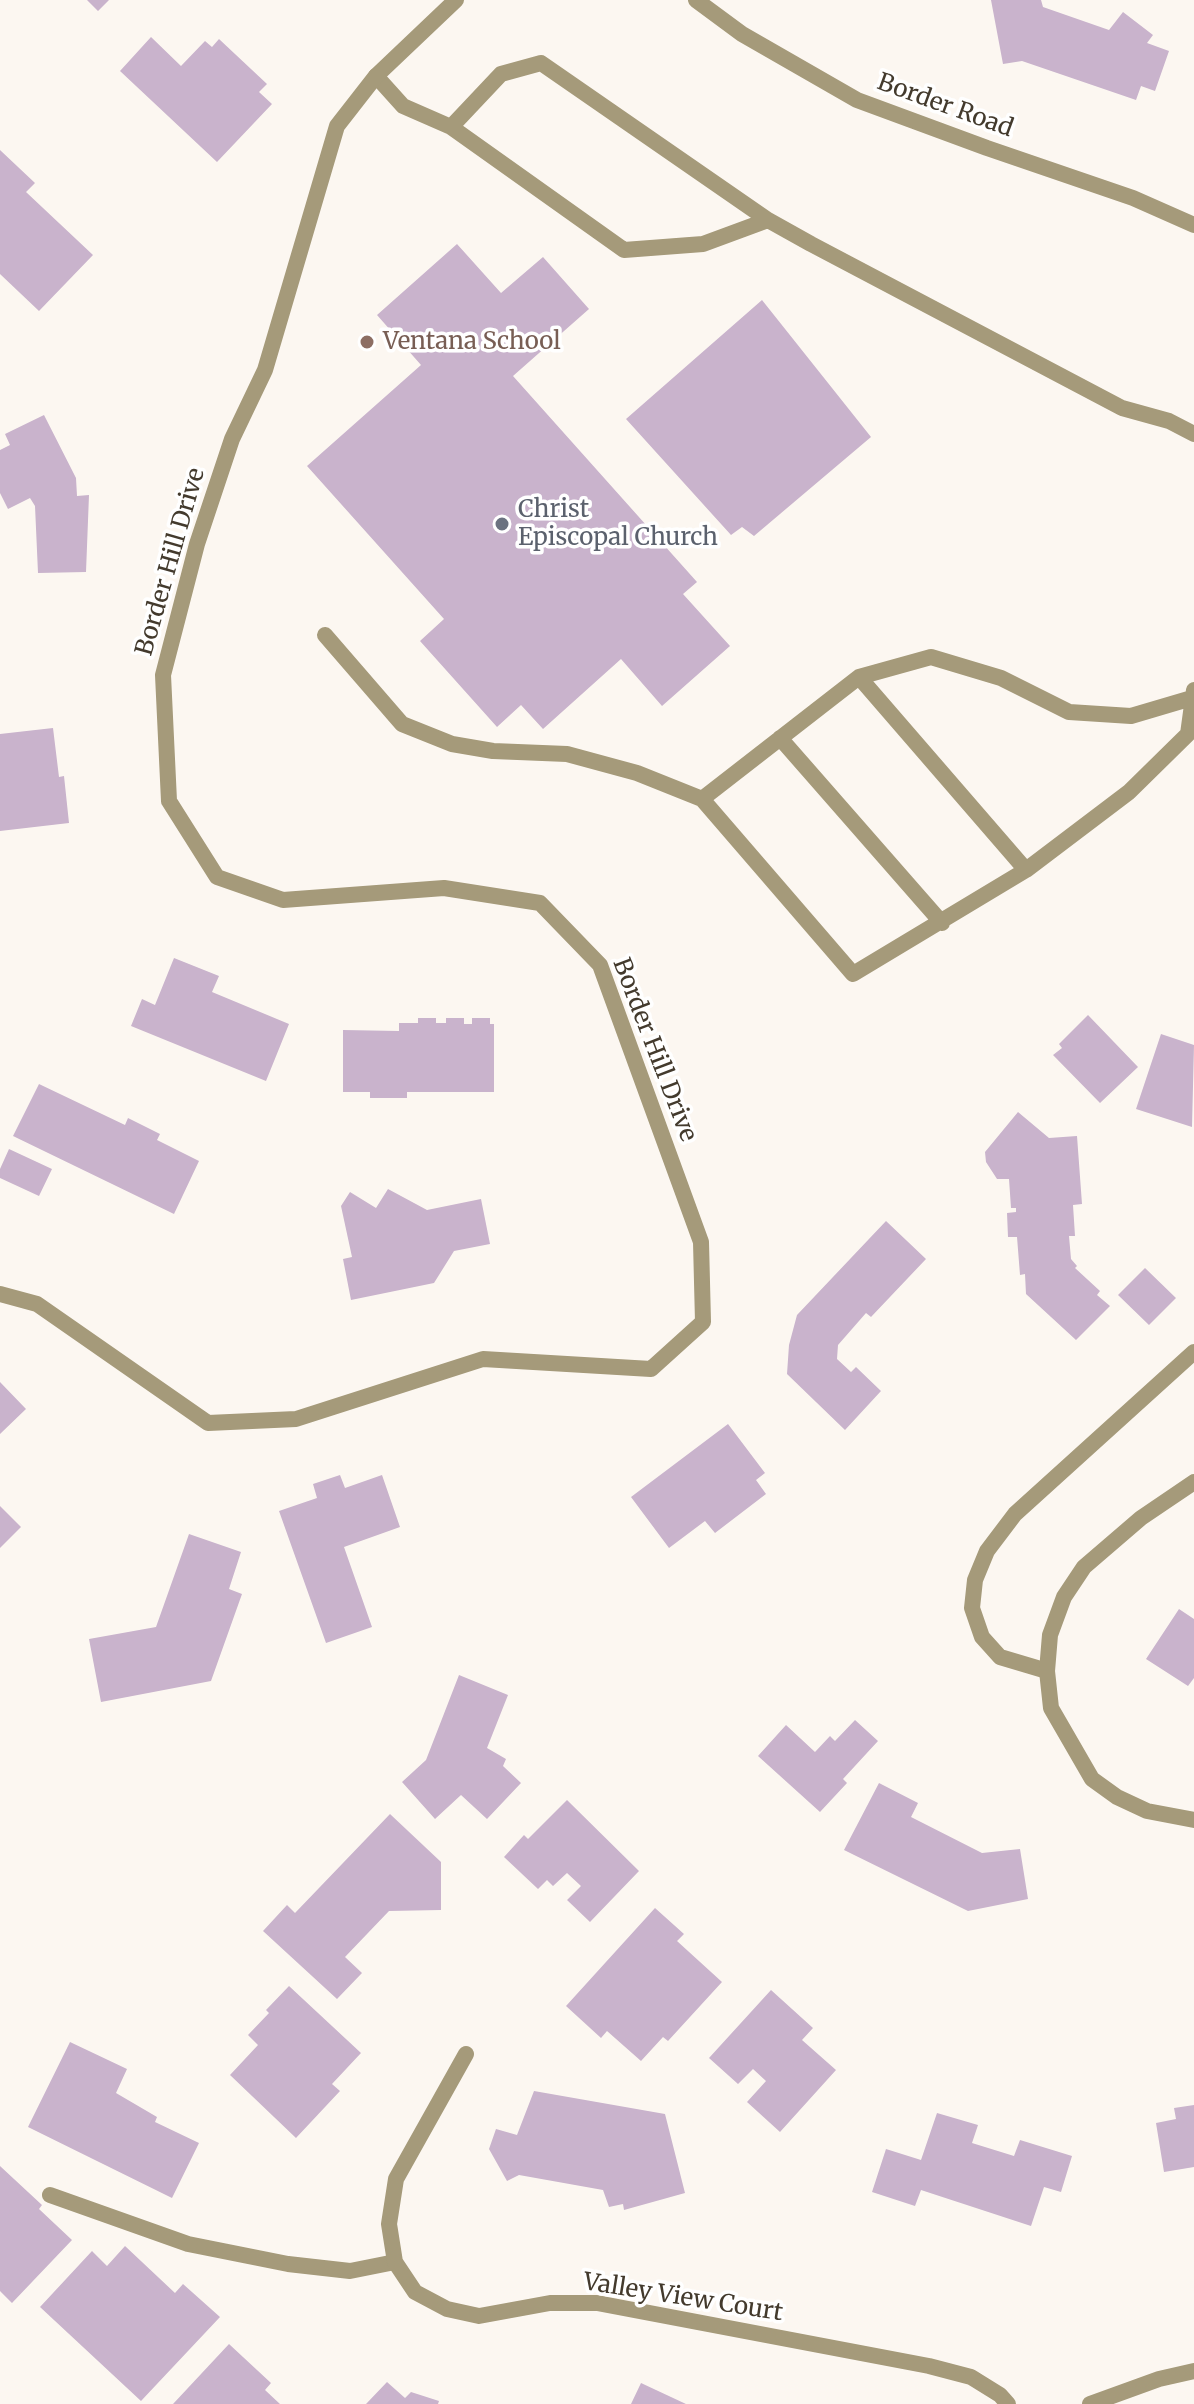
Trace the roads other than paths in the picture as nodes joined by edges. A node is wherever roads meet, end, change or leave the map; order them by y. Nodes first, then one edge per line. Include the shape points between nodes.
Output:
1 (456, 0) edge
2 (696, 0) edge
3 (376, 76) junction
4 (451, 127) junction
5 (768, 220) junction
6 (1194, 225) edge
7 (1194, 434) edge
8 (325, 635) dead end
9 (859, 677) junction
10 (1193, 694) edge
11 (780, 738) junction
12 (702, 799) junction
13 (1026, 870) junction
14 (942, 923) junction
15 (0, 1294) edge
16 (1194, 1352) edge
17 (1194, 1482) edge
18 (1047, 1671) junction
19 (1194, 1820) edge
20 (466, 2054) dead end
21 (50, 2195) dead end
22 (395, 2262) junction
23 (1194, 2371) edge
24 (1008, 2404) edge
25 (1090, 2404) edge

1 - 3 street, Border Hill Drive
2 - 6 street, Border Road via 742,34 857,100 1133,198
3 - 4 street via 403,106
3 - 15 street, Border Hill Drive via 337,126 265,370 232,439 197,544 163,675 169,801 217,877 283,900 444,888 540,903 600,965 701,1242 703,1322 651,1369 483,1359 296,1419 208,1423 37,1304
4 - 5 street via 624,250 703,244
4 - 5 street via 501,74 541,63
5 - 7 street via 1086,391
8 - 12 street via 402,724 452,744 567,754 637,773
9 - 10 street via 931,657 1001,678 1069,712 1131,716
9 - 11 street
9 - 13 street
10 - 13 street via 1188,734 1129,792
11 - 12 street
11 - 14 street
12 - 14 street via 853,974
13 - 14 street
16 - 18 street via 1015,1514 987,1551 975,1580 972,1608 982,1637 1000,1657
17 - 18 street via 1084,1567 1064,1597 1050,1635
18 - 19 street via 1051,1708 1092,1779 1147,1811
20 - 22 street, Valley View Court via 396,2179 389,2224
21 - 22 street via 188,2244 274,2261 350,2271
22 - 24 street, Valley View Court via 415,2292 447,2309 479,2316 550,2303 597,2303 929,2366 971,2377
23 - 25 street

